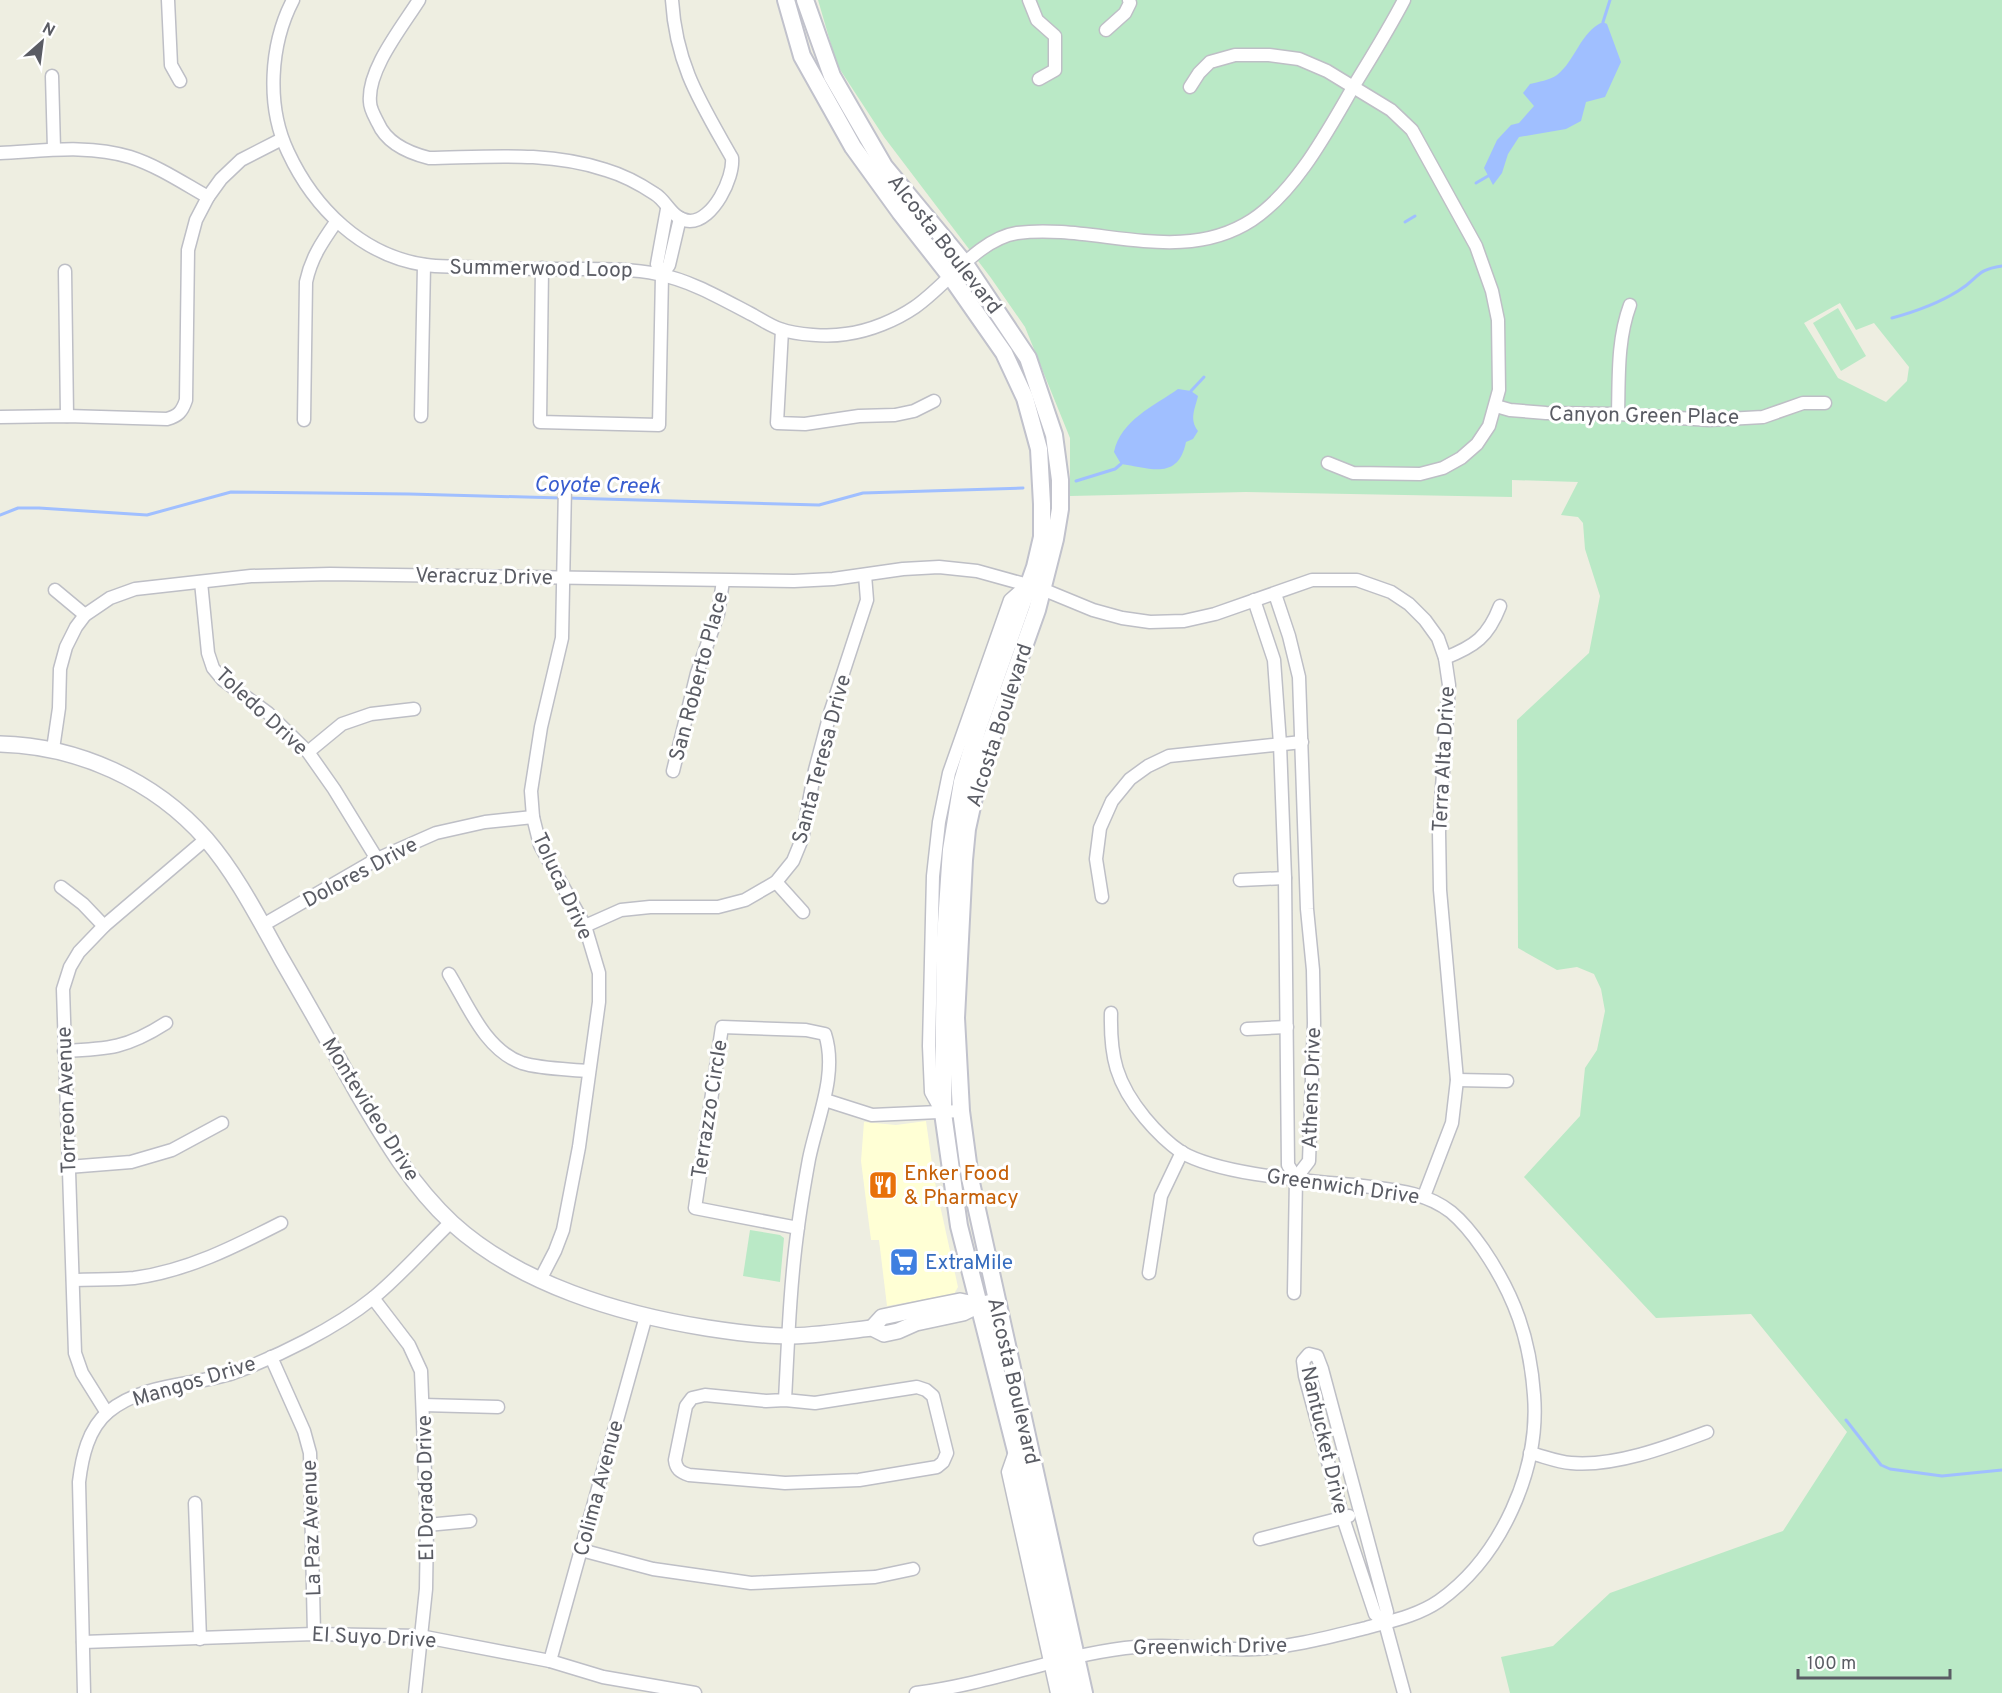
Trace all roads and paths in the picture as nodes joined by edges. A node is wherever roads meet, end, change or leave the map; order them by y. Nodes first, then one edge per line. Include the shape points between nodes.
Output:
1 (168, 0) edge
2 (419, 0) edge
3 (672, 0) edge
4 (786, 0) edge
5 (805, 0) edge
6 (1029, 0) edge
7 (1129, 0) edge
8 (1404, 0) edge
9 (288, 2) edge
10 (1106, 30) dead end
11 (52, 75) dead end
12 (1039, 79) dead end
13 (180, 81) dead end
14 (1190, 87) dead end
15 (1353, 87) junction
16 (282, 140) junction
17 (54, 150) junction
18 (0, 153) edge
19 (208, 197) junction
20 (668, 209) junction
21 (680, 218) junction
22 (336, 222) junction
23 (965, 264) junction
24 (424, 265) junction
25 (542, 268) junction
26 (64, 271) dead end
27 (662, 274) junction
28 (951, 277) junction
29 (1630, 305) dead end
30 (782, 330) junction
31 (934, 401) dead end
32 (1826, 403) dead end
33 (1496, 406) junction
34 (1618, 414) junction
35 (67, 416) junction
36 (421, 416) dead end
37 (0, 417) edge
38 (304, 420) dead end
39 (1328, 463) dead end
40 (565, 486) dead end
41 (865, 575) junction
42 (563, 578) junction
43 (723, 581) junction
44 (201, 582) junction
45 (1035, 586) junction
46 (55, 590) dead end
47 (1275, 594) junction
48 (1254, 600) junction
49 (1500, 606) dead end
50 (85, 615) junction
51 (1445, 658) junction
52 (414, 709) dead end
53 (1302, 742) junction
54 (0, 744) edge
55 (1280, 744) junction
56 (53, 749) junction
57 (308, 752) junction
58 (673, 771) dead end
59 (533, 817) junction
60 (206, 839) junction
61 (377, 859) junction
62 (1285, 879) junction
63 (1240, 880) dead end
64 (776, 882) junction
65 (61, 887) dead end
66 (1102, 897) dead end
67 (802, 912) dead end
68 (263, 925) junction
69 (104, 926) junction
70 (585, 926) junction
71 (449, 974) dead end
72 (1111, 1013) dead end
73 (166, 1023) dead end
74 (1287, 1027) junction
75 (1247, 1029) dead end
76 (64, 1051) junction
77 (588, 1071) junction
78 (1457, 1080) junction
79 (1507, 1081) dead end
80 (825, 1100) junction
81 (961, 1111) junction
82 (943, 1113) junction
83 (222, 1123) dead end
84 (1182, 1152) junction
85 (68, 1167) junction
86 (1296, 1178) junction
87 (1424, 1196) junction
88 (451, 1222) junction
89 (281, 1223) dead end
90 (798, 1228) junction
91 (1149, 1273) dead end
92 (73, 1280) junction
93 (540, 1280) junction
94 (1294, 1293) dead end
95 (373, 1298) junction
96 (996, 1300) junction
97 (979, 1305) junction
98 (646, 1316) junction
99 (788, 1336) junction
100 (271, 1357) junction
101 (785, 1400) junction
102 (423, 1406) junction
103 (498, 1407) dead end
104 (107, 1413) junction
105 (1707, 1432) dead end
106 (1341, 1442) junction
107 (1323, 1446) junction
108 (1530, 1453) junction
109 (195, 1503) dead end
110 (1360, 1513) junction
111 (1343, 1518) junction
112 (470, 1521) dead end
113 (427, 1525) junction
114 (1260, 1539) dead end
115 (581, 1550) junction
116 (913, 1569) dead end
117 (1385, 1623) junction
118 (314, 1634) junction
119 (420, 1635) junction
120 (200, 1639) junction
121 (83, 1642) junction
122 (1062, 1660) junction
123 (550, 1661) junction
124 (84, 1693) edge
125 (415, 1693) edge
126 (695, 1693) edge
127 (916, 1693) edge
128 (1057, 1693) edge
129 (1069, 1693) edge
130 (1084, 1693) edge
131 (1404, 1693) edge

1 - 13 street via 171,64
2 - 20 street via 374,72 370,105 382,133 414,155 429,158 536,156 607,170 657,195
3 - 21 street via 681,58 733,166 717,203 708,213 691,221
4 - 28 main road, Alcosta Boulevard via 802,56 853,147
5 - 23 main road, Alcosta Boulevard via 832,76 884,166
6 - 12 street via 1037,20 1055,36 1055,70
7 - 10 street via 1125,13
8 - 15 street, Summerwood Loop
9 - 16 street, Summerwood Loop via 273,82
11 - 17 street
14 - 15 street via 1210,62 1235,55 1269,55 1299,59
15 - 23 street, Summerwood Loop via 1301,171 1272,203 1222,235 1195,242 1167,242 1056,232 1012,234 990,243
15 - 33 street via 1391,110 1412,130 1476,246 1498,320
16 - 19 street via 241,159
16 - 22 street, Summerwood Loop via 299,176
17 - 18 street
17 - 19 street via 97,150 129,156
19 - 35 street via 196,220 188,250 183,409 178,416 167,419
20 - 21 street
20 - 27 street via 657,264
21 - 27 street via 669,265
22 - 24 street, Summerwood Loop via 387,254
22 - 38 street via 319,245 306,282
23 - 28 street, Summerwood Loop
23 - 45 main road, Alcosta Boulevard via 1028,358 1054,435 1060,509 1055,538
24 - 25 street, Summerwood Loop
24 - 36 street
25 - 27 street, Summerwood Loop
25 - 27 street via 540,422 659,425
26 - 35 street
27 - 30 street, Summerwood Loop via 688,282
28 - 30 street, Summerwood Loop via 916,306 885,324 847,334
28 - 45 main road, Alcosta Boulevard via 1004,353 1025,398 1039,449 1042,537
29 - 34 street via 1620,350
30 - 31 street via 777,423 895,415
32 - 34 street, Canyon Green Place via 1803,403 1763,417 1709,420
33 - 34 street, Canyon Green Place via 1546,413
33 - 39 street via 1477,444 1443,468 1420,474 1353,473
35 - 37 street
40 - 42 street, Toluca Drive
41 - 43 street, Veracruz Drive
41 - 45 street, Veracruz Drive via 939,567 977,571
41 - 64 street, Santa Teresa Drive via 867,600 831,710 802,839 793,861
42 - 43 street, Veracruz Drive
42 - 44 street, Veracruz Drive via 330,574
42 - 59 street, Toluca Drive via 562,638 541,727 531,791
43 - 58 street, San Roberto Place via 718,614 697,673
44 - 50 street, Veracruz Drive via 135,589 110,598
44 - 57 street, Toledo Drive via 213,668
45 - 48 street, Terra Alta Drive via 1093,610 1150,622 1184,621
45 - 81 main road, Alcosta Boulevard via 980,770 968,829 956,1018
45 - 82 main road, Alcosta Boulevard via 962,782 951,850 945,938
46 - 50 street
47 - 48 street, Terra Alta Drive
47 - 51 street, Terra Alta Drive via 1312,580 1357,580 1391,592 1425,620 1438,638
47 - 53 street, Athens Drive via 1299,677
48 - 55 street, Athens Drive via 1274,660
49 - 51 street via 1481,638
50 - 56 street, Veracruz Drive via 66,647 60,669
51 - 78 street, Terra Alta Drive via 1449,701 1439,832 1440,890
52 - 57 street via 371,714 342,724
53 - 55 street
53 - 86 street, Athens Drive via 1314,1023 1309,1161
54 - 56 street, Montevideo Drive
55 - 62 street, Athens Drive
55 - 66 street via 1169,756 1130,778 1112,801 1100,828 1096,858
56 - 60 street, Montevideo Drive via 125,775 157,795
57 - 61 street, Toledo Drive
59 - 61 street, Dolores Drive via 436,833
59 - 70 street, Toluca Drive via 540,845
60 - 68 street, Montevideo Drive
60 - 69 street, Torreon Avenue
61 - 68 street, Dolores Drive
62 - 63 street
62 - 74 street, Athens Drive
64 - 67 street
64 - 70 street, Santa Teresa Drive via 745,900 717,907 621,910
65 - 69 street
68 - 88 street, Montevideo Drive via 380,1132 404,1169
69 - 76 street, Torreon Avenue via 79,952 63,989
70 - 77 street, Toluca Drive via 599,973 599,1002
71 - 77 street via 486,1036 502,1053 523,1063
72 - 84 street, Greenwich Drive via 1115,1068 1137,1108 1156,1131
73 - 76 street via 123,1046
74 - 75 street
74 - 86 street, Athens Drive via 1288,1165
76 - 85 street, Torreon Avenue
77 - 93 street, Toluca Drive via 563,1230
78 - 79 street
78 - 87 street, Terra Alta Drive via 1452,1123
80 - 82 street via 872,1115
80 - 90 street, Terrazzo Circle
80 - 90 street, Terrazzo Circle via 830,1049 825,1034 722,1027 695,1208
81 - 82 street
81 - 96 main road, Alcosta Boulevard via 970,1178
82 - 97 main road, Alcosta Boulevard via 959,1226
83 - 85 street via 172,1150 131,1162
84 - 86 street, Greenwich Drive via 1215,1166
84 - 91 street via 1161,1196
85 - 92 street, Torreon Avenue
86 - 87 street, Greenwich Drive
86 - 94 street
87 - 108 street, Greenwich Drive via 1453,1214 1477,1241 1515,1304 1533,1372 1536,1420
88 - 93 street, Montevideo Drive
88 - 95 street, Mangos Drive
89 - 92 street via 228,1251 179,1268 134,1278
90 - 99 street, Terrazzo Circle
92 - 104 street, Torreon Avenue via 75,1353
93 - 98 street, Montevideo Drive via 576,1296
95 - 100 street, Mangos Drive via 337,1324
95 - 102 street, El Dorado Drive via 409,1345 421,1371
96 - 97 street
96 - 122 main road, Alcosta Boulevard
97 - 99 street, Montevideo Drive via 960,1301 882,1317 872,1328
97 - 122 main road, Alcosta Boulevard
98 - 99 street, Montevideo Drive via 743,1334
98 - 115 street, Colima Avenue
99 - 101 street, Terrazzo Circle
100 - 104 street, Mangos Drive via 231,1373 136,1395
100 - 118 street, La Paz Avenue via 310,1453
101 - 101 street via 815,1403 917,1387 926,1390 933,1396 946,1453 943,1462 937,1467 859,1480 785,1483 689,1475 676,1467 686,1406 692,1398 705,1395
102 - 103 street
102 - 113 street, El Dorado Drive
104 - 121 street, Mangos Drive via 92,1432 79,1482
105 - 108 street via 1658,1450 1610,1461 1571,1463
106 - 107 street
106 - 107 street, Nantucket Drive via 1320,1362 1317,1356 1309,1354 1303,1366
106 - 110 street, Nantucket Drive
107 - 111 street, Nantucket Drive
108 - 117 street, Greenwich Drive via 1510,1513 1473,1570 1438,1601
109 - 120 street
110 - 111 street
110 - 117 street, Nantucket Drive via 1387,1612
111 - 114 street
111 - 117 street, Nantucket Drive via 1375,1614
112 - 113 street
113 - 119 street, El Dorado Drive via 426,1589
115 - 116 street via 653,1569 751,1583 875,1577
115 - 123 street, Colima Avenue
117 - 122 street, Greenwich Drive via 1286,1646 1131,1647
117 - 131 street, Nantucket Drive
118 - 119 street, El Suyo Drive
118 - 120 street, El Suyo Drive
119 - 123 street, El Suyo Drive
119 - 125 street, El Dorado Drive
120 - 121 street, El Suyo Drive
121 - 124 street, Mangos Drive
122 - 127 street via 956,1688
122 - 128 street, Alcosta Boulevard
122 - 129 main road, Alcosta Boulevard
122 - 130 main road, Alcosta Boulevard
123 - 126 street, El Suyo Drive via 603,1677

